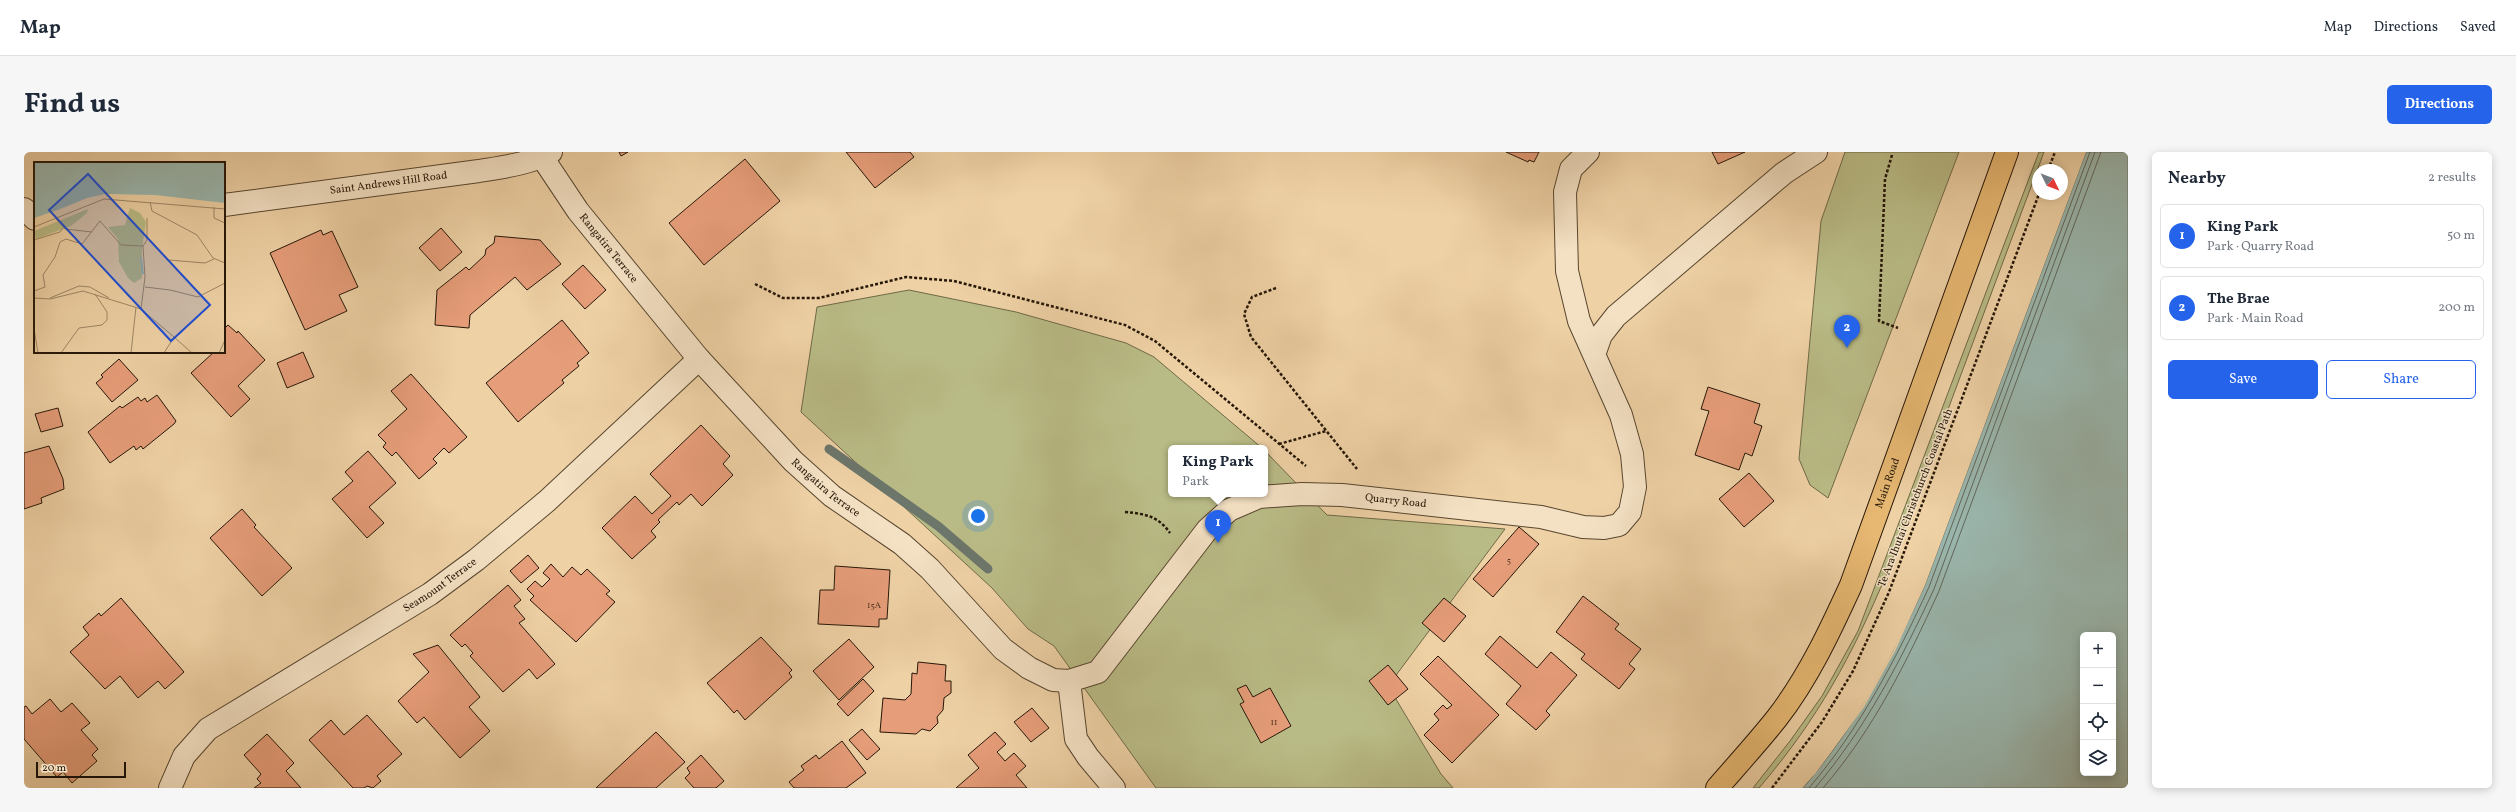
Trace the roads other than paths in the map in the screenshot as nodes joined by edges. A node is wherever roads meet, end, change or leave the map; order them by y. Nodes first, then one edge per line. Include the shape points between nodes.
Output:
1 (1588, 152) edge
2 (1816, 152) edge
3 (2007, 152) edge
4 (546, 155) edge
5 (225, 205) edge
6 (24, 209) edge
7 (34, 218) edge
8 (34, 219) edge
9 (24, 224) edge
10 (1594, 352) junction
11 (699, 359) junction
12 (1268, 496) edge
13 (1259, 497) edge
14 (1069, 681) junction
15 (170, 788) edge
16 (1114, 788) edge
17 (1717, 788) edge

1 - 10 street, Quarry Road via 1571,169 1565,192 1565,215 1567,270 1572,294 1579,321
2 - 10 street via 1784,172 1616,316 1601,335
3 - 17 main road, Main Road via 1851,585 1805,677 1778,717
4 - 5 street, Saint Andrews Hill Road via 479,171
4 - 11 street, Rangatira Terrace via 578,211
6 - 7 street
8 - 9 street
10 - 12 street, Quarry Road via 1621,415 1632,454 1635,487 1630,512 1619,525 1604,528 1583,527 1541,517 1382,500 1302,494
11 - 14 street, Rangatira Terrace via 779,448 832,496 908,549 935,574 1003,649 1029,668 1052,680
11 - 15 street, Seamount Terrace via 547,500 476,560 430,594 208,729 184,756
13 - 14 street, Quarry Road via 1229,510 1207,530 1098,672
14 - 16 street via 1076,739

